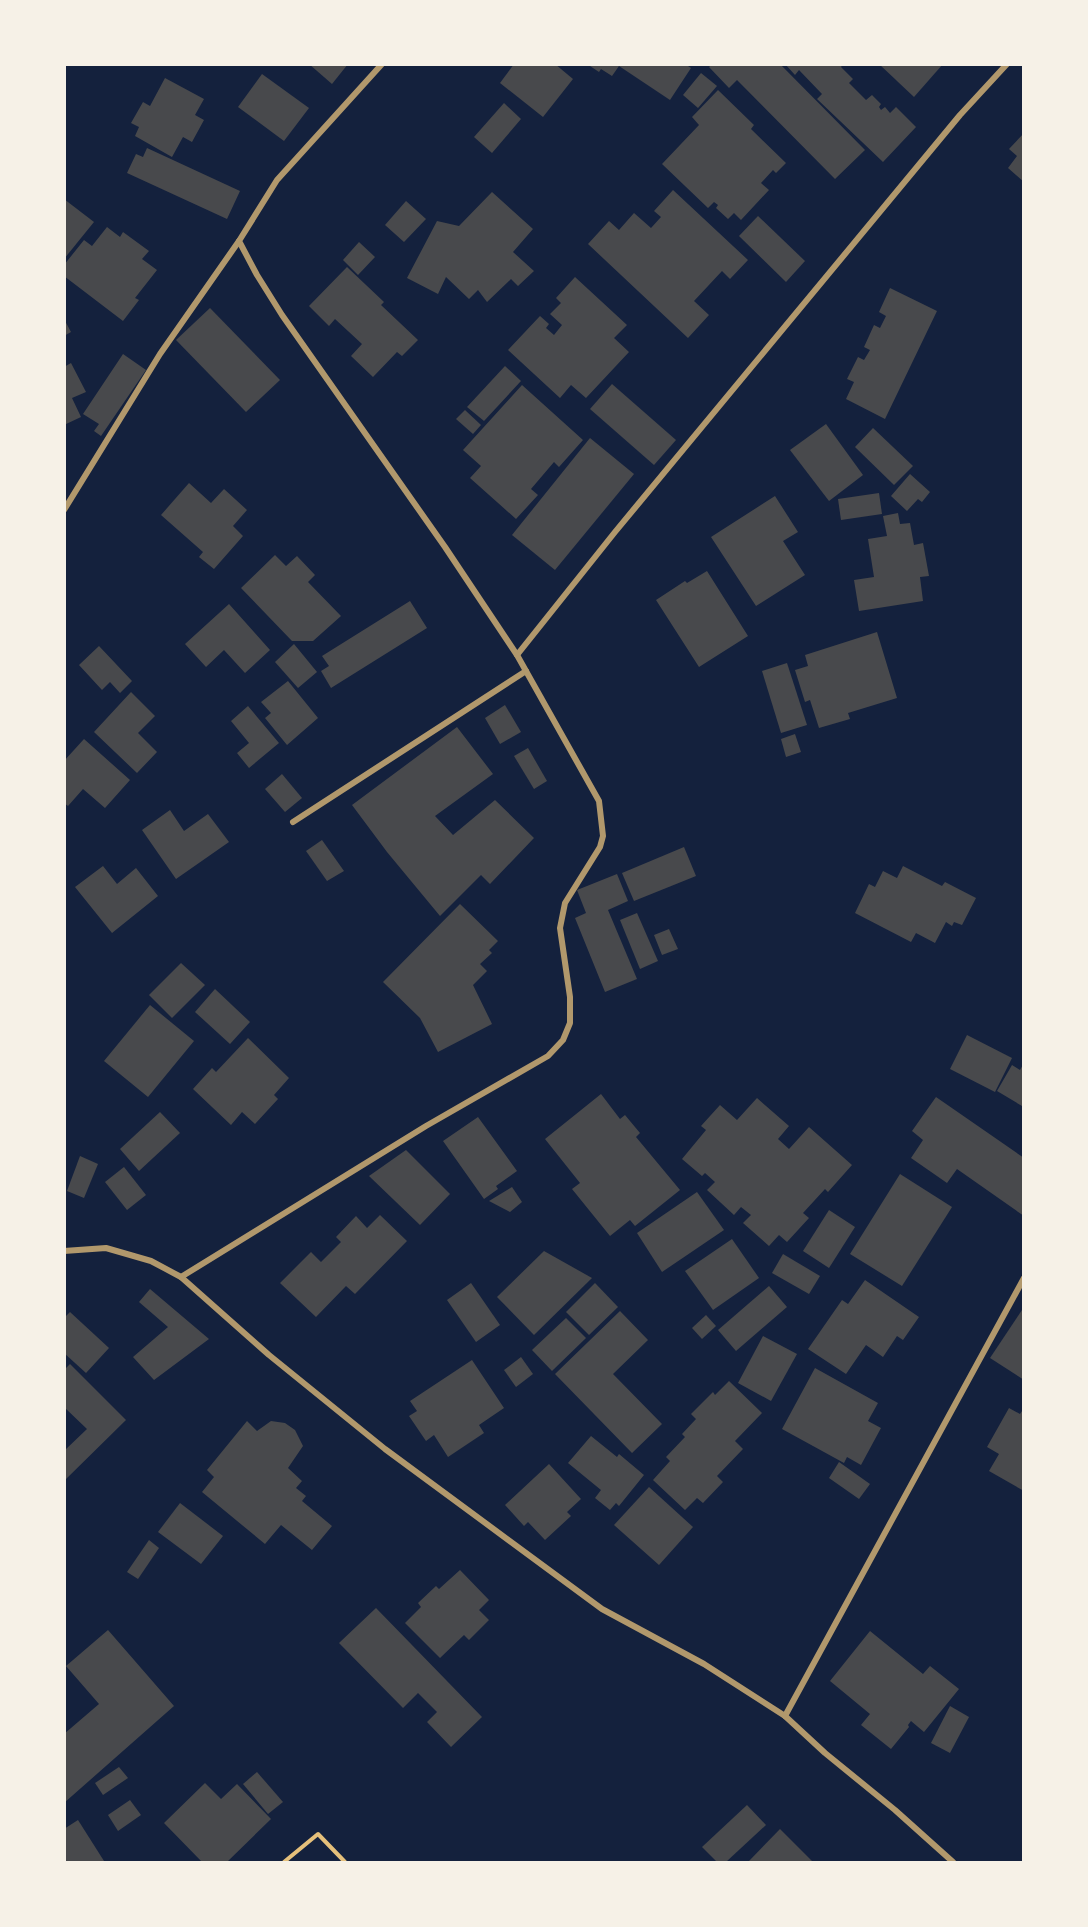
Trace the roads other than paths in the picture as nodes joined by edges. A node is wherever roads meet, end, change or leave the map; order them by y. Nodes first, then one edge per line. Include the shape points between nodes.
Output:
1 (382, 64) edge
2 (1007, 64) edge
3 (239, 241) junction
4 (64, 510) edge
5 (517, 655) junction
6 (526, 671) junction
7 (293, 822) dead end
8 (64, 1251) edge
9 (181, 1277) junction
10 (1023, 1278) edge
11 (786, 1716) junction
12 (953, 1863) edge

1 - 3 street via 277,180
2 - 5 street via 952,124
3 - 4 street via 160,354
3 - 5 street via 282,315
5 - 6 street
6 - 7 street
6 - 9 street via 599,801 603,836 565,903 560,928 570,997 570,1023 563,1040 548,1056
8 - 9 street via 106,1248 151,1262
9 - 11 street via 385,1449 602,1609 704,1664
10 - 11 street
11 - 12 street

